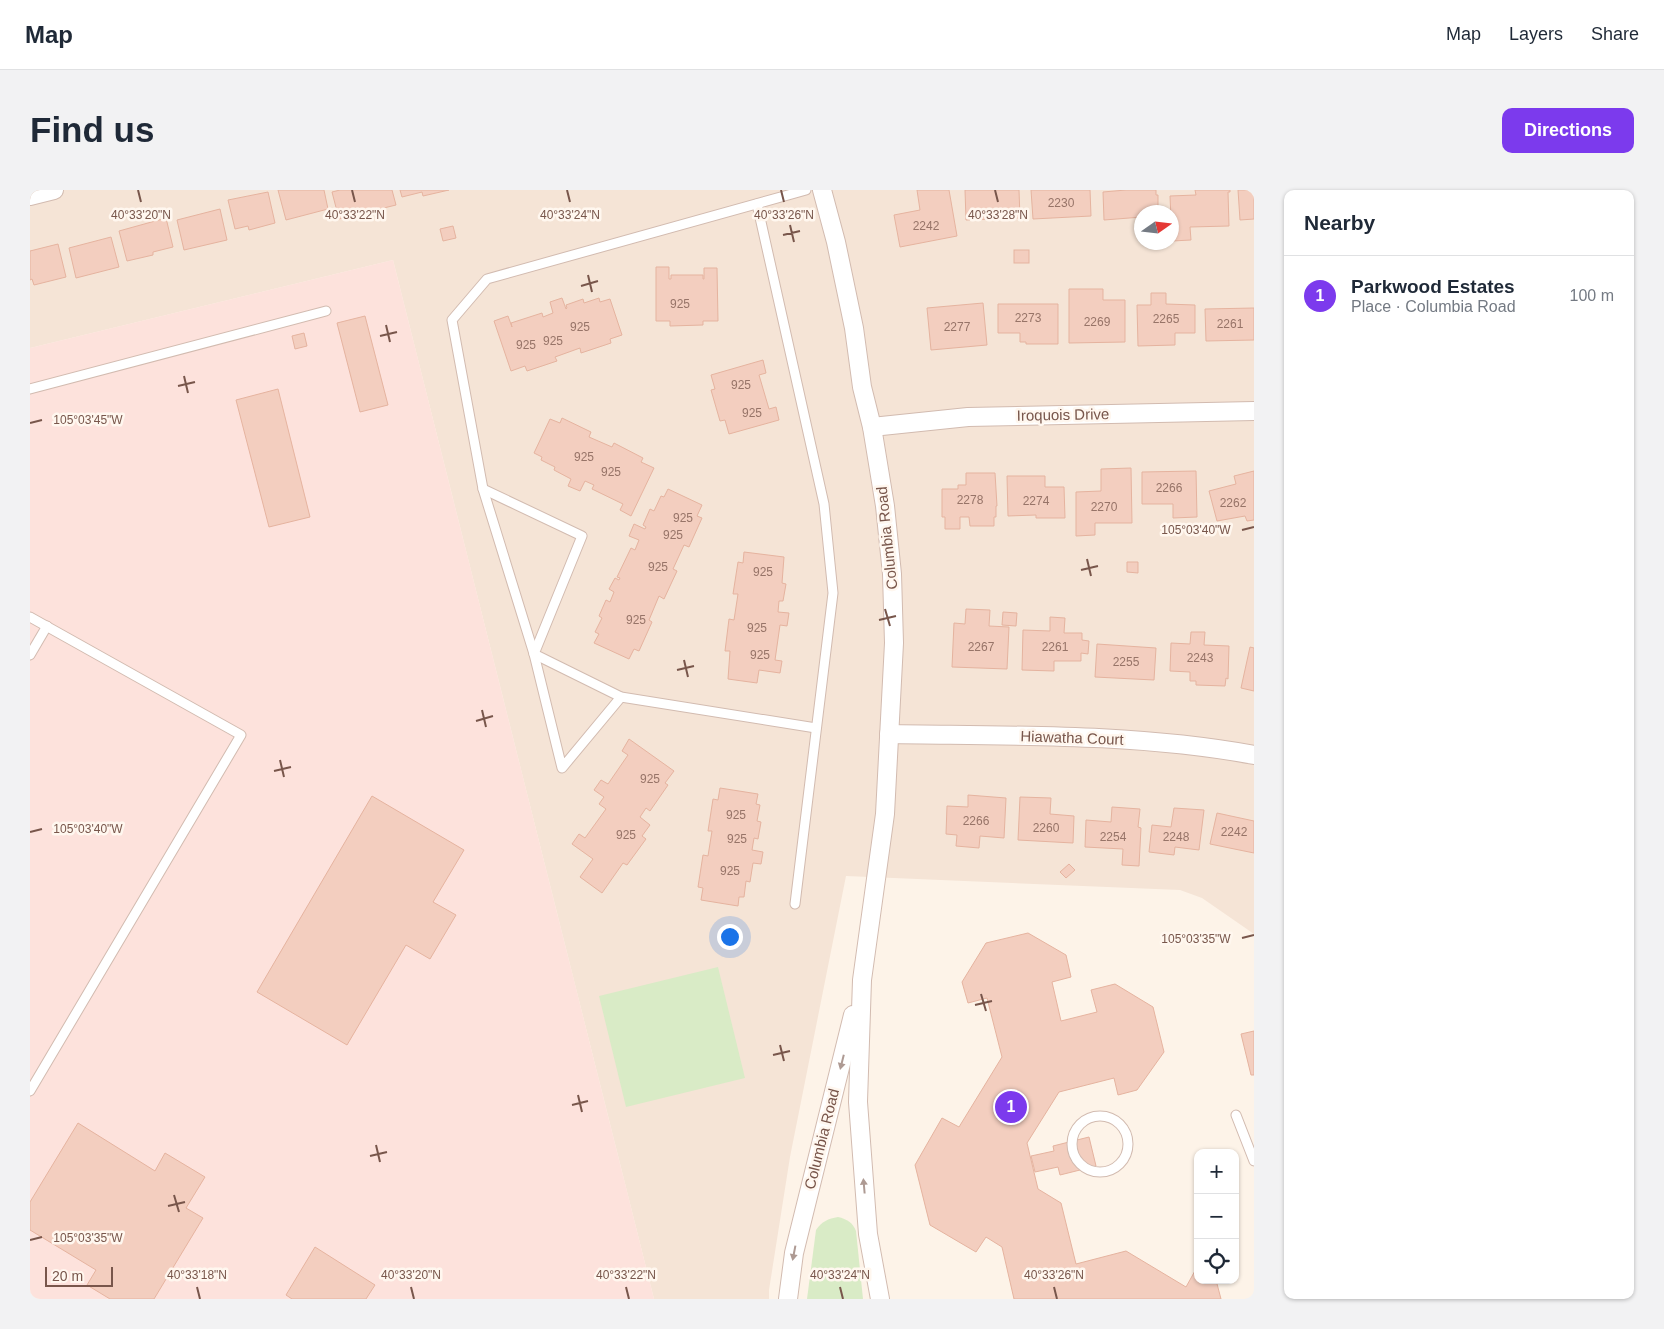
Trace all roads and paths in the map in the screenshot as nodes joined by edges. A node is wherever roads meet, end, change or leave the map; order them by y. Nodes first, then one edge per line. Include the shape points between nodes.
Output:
1 (54, 190) edge
2 (806, 190) edge
3 (822, 190) edge
4 (30, 196) edge
5 (756, 204) junction
6 (326, 311) dead end
7 (30, 389) edge
8 (1254, 411) edge
9 (872, 427) junction
10 (483, 489) junction
11 (30, 617) edge
12 (47, 626) junction
13 (534, 654) junction
14 (30, 655) edge
15 (621, 697) junction
16 (816, 728) junction
17 (889, 734) junction
18 (1254, 755) edge
19 (795, 904) dead end
20 (862, 980) junction
21 (30, 1091) edge
22 (1236, 1115) dead end
23 (1088, 1118) joint
24 (1254, 1161) edge
25 (788, 1299) edge
26 (880, 1299) edge

1 - 4 street
2 - 5 lane
3 - 9 street, Columbia Road via 836,242
5 - 10 lane via 487,279 452,320
5 - 16 lane via 824,504 833,593
6 - 7 lane
8 - 9 street, Iroquois Drive via 968,417
9 - 17 street, Columbia Road via 892,574 894,643
10 - 13 lane
10 - 13 lane via 582,536
11 - 12 lane
12 - 14 lane
12 - 21 lane via 241,735
13 - 15 lane
13 - 15 lane via 562,768
15 - 16 lane
16 - 19 lane
17 - 18 street, Hiawatha Court via 1170,742
17 - 20 street, Columbia Road via 885,814
20 -> 25 street, Columbia Road via 794,1253
26 -> 20 street, Columbia Road via 868,1234 858,1102
22 - 24 lane
23 - 23 lane via 1074,1133 1074,1154 1088,1170 1109,1172 1125,1159 1129,1140 1126,1130 1109,1117 1098,1115

